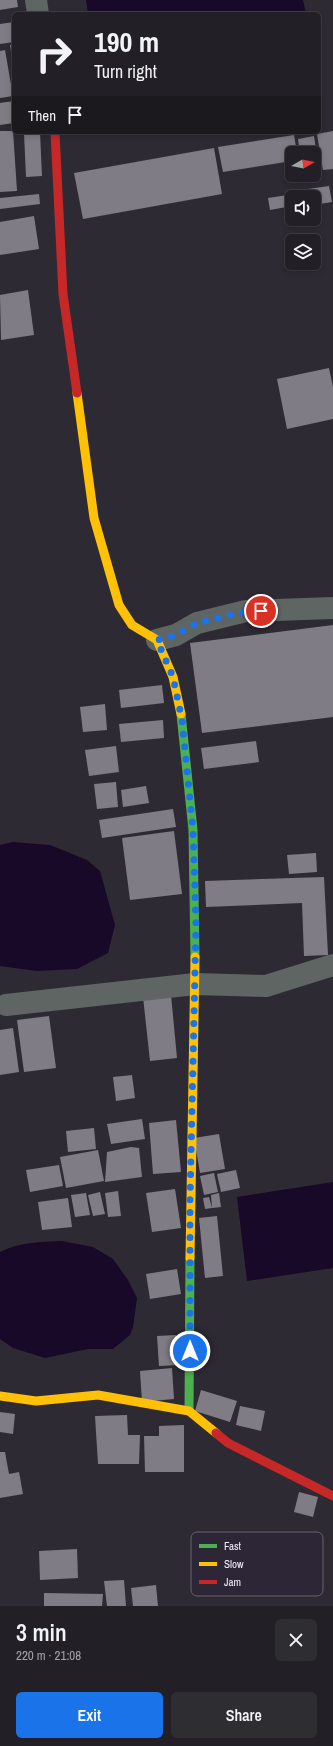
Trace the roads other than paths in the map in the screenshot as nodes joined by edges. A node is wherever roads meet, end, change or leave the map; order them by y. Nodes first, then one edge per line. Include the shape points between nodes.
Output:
1 (36, 0) edge
2 (38, 12) edge
3 (55, 134) edge
4 (333, 608) edge
5 (157, 640) junction
6 (333, 965) edge
7 (195, 984) junction
8 (6, 1005) dead end
9 (0, 1396) edge
10 (189, 1411) junction
11 (333, 1496) edge

1 - 2 street
3 - 5 street via 63,294 94,518 118,605 132,626
4 - 5 street via 246,611 197,623 176,635
5 - 7 street via 173,677 182,720 193,830
6 - 7 street via 266,986
7 - 8 street
7 - 10 street
9 - 10 street via 36,1401 98,1395
10 - 11 street via 228,1443

